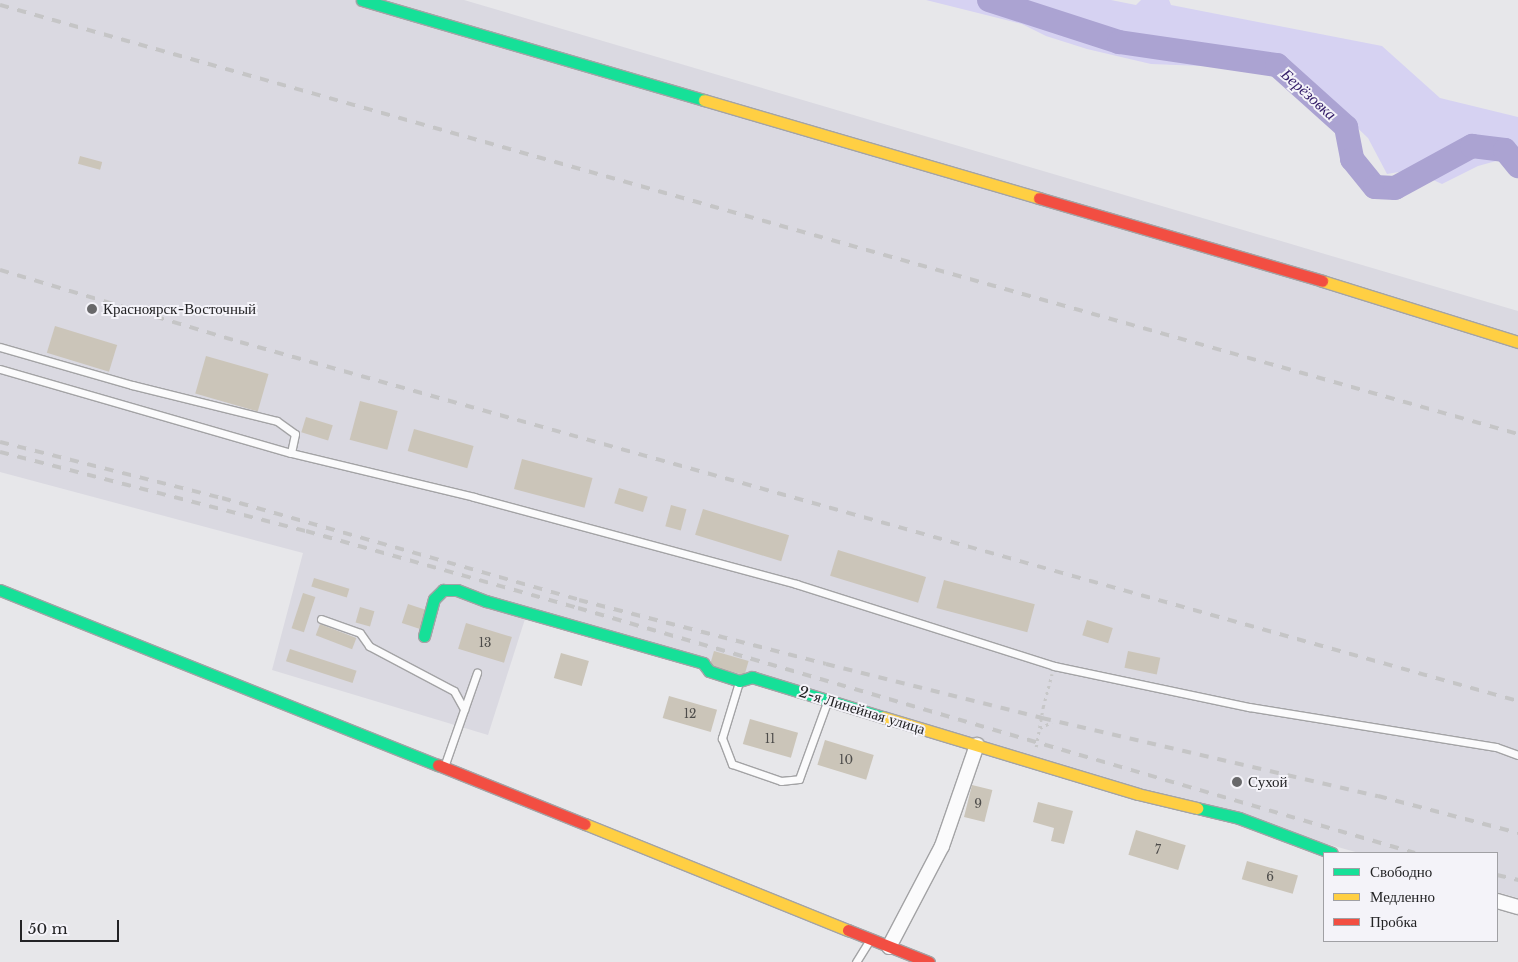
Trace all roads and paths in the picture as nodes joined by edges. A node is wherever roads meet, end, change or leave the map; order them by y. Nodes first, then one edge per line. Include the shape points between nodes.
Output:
1 (362, 0) edge
2 (1518, 342) edge
3 (0, 347) edge
4 (0, 369) edge
5 (291, 453) junction
6 (0, 590) edge
7 (321, 619) dead end
8 (424, 636) dead end
9 (1054, 666) junction
10 (477, 673) dead end
11 (739, 681) junction
12 (828, 700) junction
13 (464, 709) junction
14 (1052, 722) dead end
15 (1040, 728) junction
16 (977, 745) junction
17 (1036, 751) dead end
18 (1518, 754) edge
19 (444, 767) junction
20 (1329, 852) edge
21 (1498, 901) edge
22 (1518, 907) edge
23 (870, 940) junction
24 (889, 947) junction
25 (856, 962) edge
26 (929, 962) edge

1 - 2 street via 1277,267
3 - 5 lane via 132,385 277,421 295,434
4 - 5 lane
5 - 9 lane via 474,497 796,584
6 - 19 street
7 - 13 lane via 360,633 369,646 454,691
8 - 11 street, 2-я Линейная улица via 434,599 443,590 457,590 704,663 709,671
9 - 15 path
9 - 18 lane via 1249,708 1496,747
10 - 13 lane
11 - 12 street, 2-я Линейная улица via 752,677
11 - 12 lane via 722,738 732,764 781,781 799,779
12 - 16 street, 2-я Линейная улица
13 - 19 lane
14 - 15 path
15 - 17 path
16 - 20 street, 2-я Линейная улица via 1138,794 1239,818
16 - 24 street via 942,846
19 - 23 street
21 - 22 street
23 - 24 street
23 - 25 lane
24 - 26 street

